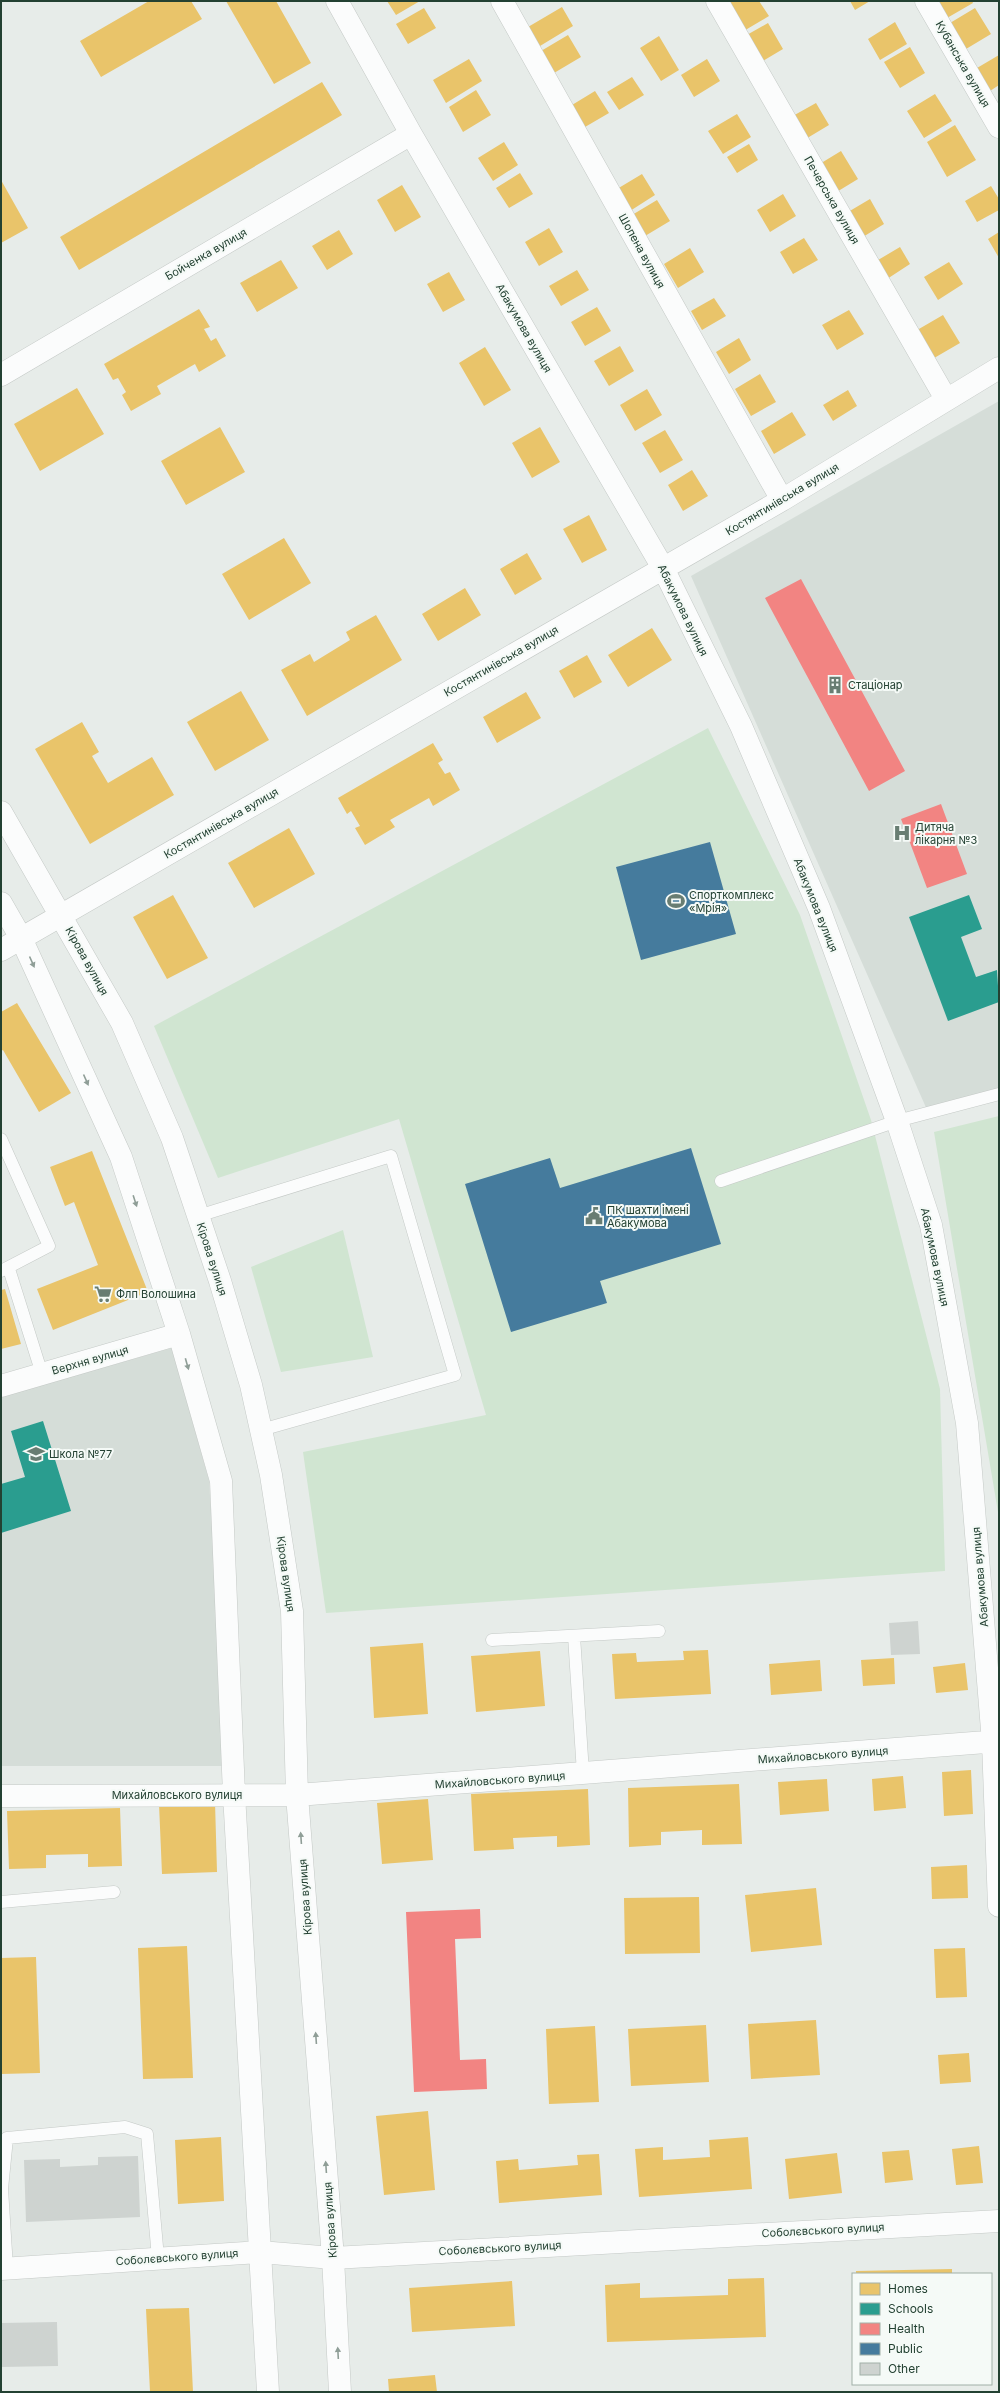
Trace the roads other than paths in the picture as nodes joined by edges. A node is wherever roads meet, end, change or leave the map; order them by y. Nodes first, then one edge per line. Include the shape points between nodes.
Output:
1 (337, 1) edge
2 (502, 1) edge
3 (717, 1) edge
4 (926, 1) edge
5 (999, 128) edge
6 (411, 134) junction
7 (999, 368) edge
8 (1, 375) edge
9 (946, 399) junction
10 (782, 500) junction
11 (663, 568) junction
12 (1, 812) edge
13 (1, 903) edge
14 (62, 915) junction
15 (21, 938) junction
16 (1, 950) edge
17 (999, 1094) edge
18 (897, 1121) junction
19 (1, 1139) edge
20 (721, 1181) dead end
21 (198, 1216) junction
22 (5, 1270) edge
23 (179, 1334) junction
24 (42, 1374) junction
25 (1, 1386) edge
26 (261, 1430) junction
27 (659, 1631) dead end
28 (574, 1636) junction
29 (492, 1640) dead end
30 (996, 1742) edge
31 (583, 1773) junction
32 (234, 1794) junction
33 (297, 1795) junction
34 (1, 1796) edge
35 (114, 1892) dead end
36 (1, 1902) edge
37 (999, 1906) edge
38 (999, 2220) edge
39 (260, 2252) junction
40 (158, 2258) junction
41 (333, 2258) junction
42 (4, 2268) edge
43 (268, 2392) edge
44 (340, 2392) edge

1 - 6 street, Абакумова вулиця
2 - 10 street, Шопена вулиця
3 - 9 street, Печерська вулиця
4 - 5 street, Кубанська вулиця
6 - 8 street, Бойченка вулиця
6 - 11 street, Абакумова вулиця
7 - 9 street, Костянтинівська вулиця
9 - 10 street, Костянтинівська вулиця
10 - 11 street, Костянтинівська вулиця
11 - 14 street, Костянтинівська вулиця
11 - 18 street, Абакумова вулиця via 741,726 819,908
12 - 14 street, Кірова вулиця
13 - 15 street
14 - 15 street, Костянтинівська вулиця
14 - 21 street, Кірова вулиця via 122,1023 172,1138
15 - 16 street, Костянтинівська вулиця
15 -> 23 street via 121,1157
17 - 18 lane
18 - 20 lane
18 - 30 street, Абакумова вулиця via 931,1225 967,1423
19 - 22 lane via 49,1246
21 - 26 street, Кірова вулиця via 251,1385
21 - 26 lane via 391,1156 455,1375
22 - 24 lane
23 - 24 street, Верхня вулиця
23 -> 32 street via 221,1481
24 - 25 street, Верхня вулиця
26 - 33 street, Кірова вулиця via 271,1475 292,1611
27 - 28 lane
28 - 29 lane
28 - 31 lane
30 - 31 street, Михайловського вулиця
30 - 37 street, Абакумова вулиця
31 - 33 street, Михайловського вулиця
32 - 33 street, Михайловського вулиця
32 - 34 street, Михайловського вулиця
32 - 39 street
41 -> 33 street, Кірова вулиця
35 - 36 lane
38 - 41 street, Соболєвського вулиця
39 - 40 street, Соболєвського вулиця
39 - 41 street, Соболєвського вулиця
39 - 43 street
40 - 42 street, Соболєвського вулиця
40 - 42 lane via 147,2134 125,2127 7,2138 2,2189
44 -> 41 street, Кірова вулиця

